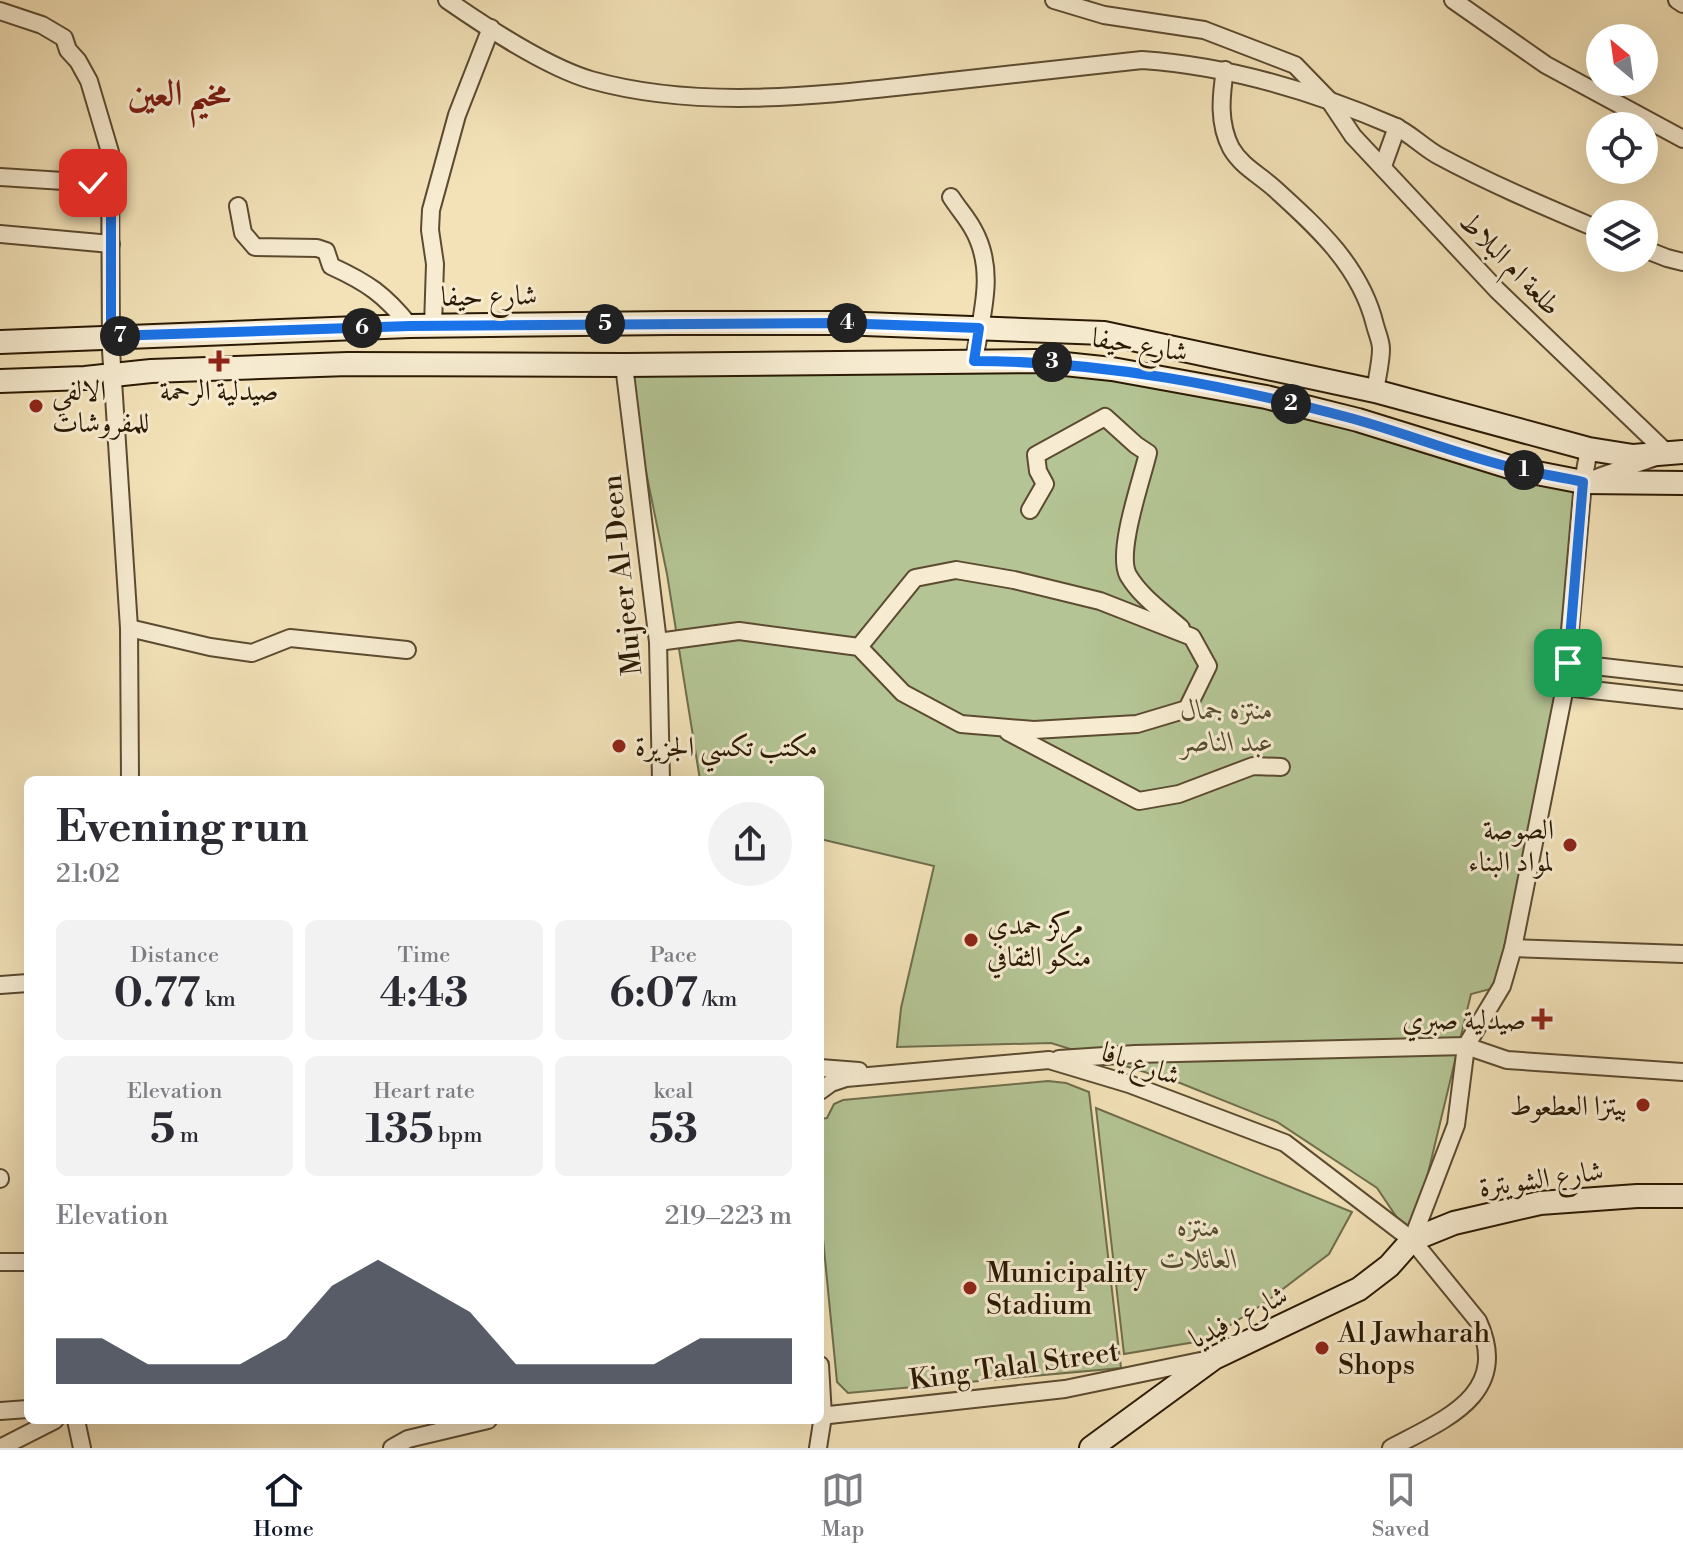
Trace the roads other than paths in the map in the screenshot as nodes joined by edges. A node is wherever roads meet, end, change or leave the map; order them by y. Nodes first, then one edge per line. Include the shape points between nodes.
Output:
1 (447, 0) edge
2 (1054, 0) edge
3 (1453, 0) edge
4 (1677, 0) edge
5 (1683, 4) edge
6 (0, 11) edge
7 (491, 28) junction
8 (1225, 70) junction
9 (1329, 100) junction
10 (1365, 115) junction
11 (1397, 127) junction
12 (1353, 136) junction
13 (1683, 139) edge
14 (1383, 166) junction
15 (0, 177) edge
16 (111, 184) junction
17 (951, 197) dead end
18 (238, 206) dead end
19 (1586, 224) edge
20 (0, 234) edge
21 (111, 244) junction
22 (1658, 254) edge
23 (1683, 262) edge
24 (410, 326) junction
25 (433, 326) junction
26 (979, 328) junction
27 (111, 336) junction
28 (0, 342) edge
29 (974, 361) junction
30 (624, 365) junction
31 (112, 376) junction
32 (0, 381) edge
33 (1375, 391) junction
34 (1589, 449) junction
35 (1675, 453) edge
36 (1583, 482) junction
37 (1683, 483) edge
38 (1030, 510) dead end
39 (129, 628) junction
40 (1192, 637) junction
41 (658, 642) junction
42 (859, 647) junction
43 (407, 650) dead end
44 (1568, 663) junction
45 (1683, 676) edge
46 (1565, 687) junction
47 (1683, 700) edge
48 (999, 728) junction
49 (1281, 767) dead end
50 (130, 776) edge
51 (661, 776) edge
52 (1513, 948) junction
53 (1683, 954) edge
54 (24, 983) edge
55 (0, 985) edge
56 (1466, 1046) junction
57 (1049, 1060) junction
58 (824, 1068) edge
59 (1683, 1072) edge
60 (892, 1074) junction
61 (824, 1088) edge
62 (1683, 1196) edge
63 (1412, 1240) junction
64 (0, 1262) edge
65 (24, 1262) edge
66 (1214, 1358) junction
67 (24, 1409) edge
68 (0, 1411) edge
69 (824, 1416) edge
70 (47, 1424) edge
71 (77, 1424) edge
72 (471, 1424) edge
73 (821, 1424) edge
74 (1393, 1447) edge
75 (0, 1448) edge
76 (82, 1448) edge
77 (392, 1448) edge
78 (818, 1448) edge
79 (1091, 1448) edge

1 - 7 street
2 - 9 street via 1104,15 1204,30 1295,65
3 - 13 street via 1546,65
4 - 5 street
6 - 16 street via 64,38 89,81 110,152
7 - 8 street via 589,80 682,95 747,98 857,91 1142,60
7 - 25 street via 457,115 431,210
8 - 9 street
8 - 33 street via 1221,112 1230,145 1244,166 1304,215 1344,257 1370,306 1381,348
9 - 10 street
9 - 12 street, طلعة ام البلاط
10 - 11 street
10 - 12 street
11 - 14 street
11 - 19 street via 1437,156
12 - 14 street, طلعة ام البلاط
14 - 35 street, طلعة ام البلاط via 1497,290
15 - 16 street
16 - 21 street
17 - 26 street via 974,231 986,264
18 - 24 street via 243,233 255,247 326,251 331,266 390,300
20 - 21 street
21 - 27 street
22 - 23 street
24 - 25 main road, شارع حيفا
24 - 27 main road, شارع حيفا
25 - 26 main road, شارع حيفا via 838,323
26 - 29 street
26 - 33 main road, شارع حيفا via 1104,333
27 - 28 main road, شارع حيفا
27 - 31 street
29 - 30 main road, شارع حيفا
29 - 36 main road, شارع حيفا via 1036,361 1189,382 1330,413 1516,469
30 - 31 main road, شارع حيفا via 348,364
30 - 41 street, Mujeer Al-Deen
31 - 32 main road, شارع حيفا
31 - 39 street
33 - 34 main road, شارع حيفا
34 - 35 main road, شارع حيفا via 1633,456
34 - 36 street
35 - 36 street
36 - 37 main road, شارع حيفا
36 - 44 street
38 - 40 street via 1045,484 1036,455 1105,417 1148,453 1125,543 1127,573
39 - 43 street via 252,653 290,638
39 - 50 street
40 - 42 street via 1100,601 956,570 915,578
40 - 48 street via 1208,666 1187,709 1137,724
41 - 42 street via 739,631
41 - 51 street, Mujeer Al-Deen
42 - 48 street via 903,693 961,724
44 - 45 street
44 - 46 street
46 - 47 street
46 - 52 street
48 - 49 street via 1139,801 1179,794 1253,766
52 - 53 street
52 - 56 street via 1502,986
54 - 55 street
56 - 57 street
56 - 59 street via 1507,1060
56 - 63 street via 1456,1125
57 - 60 street, شارع يافا
57 - 63 street, شارع يافا via 1285,1143
58 - 60 street
60 - 61 street, شارع يافا via 846,1078
62 - 63 main road, شارع الشويترة via 1540,1203 1454,1223
63 - 66 main road, شارع رفيديا via 1359,1289
63 - 74 street, شارع يافا via 1478,1321 1486,1368 1463,1407
64 - 65 street
66 - 69 street, King Talal Street via 1065,1389
66 - 79 main road, شارع رفيديا
67 - 68 street
70 - 75 street
71 - 76 street
72 - 77 street
73 - 78 street

